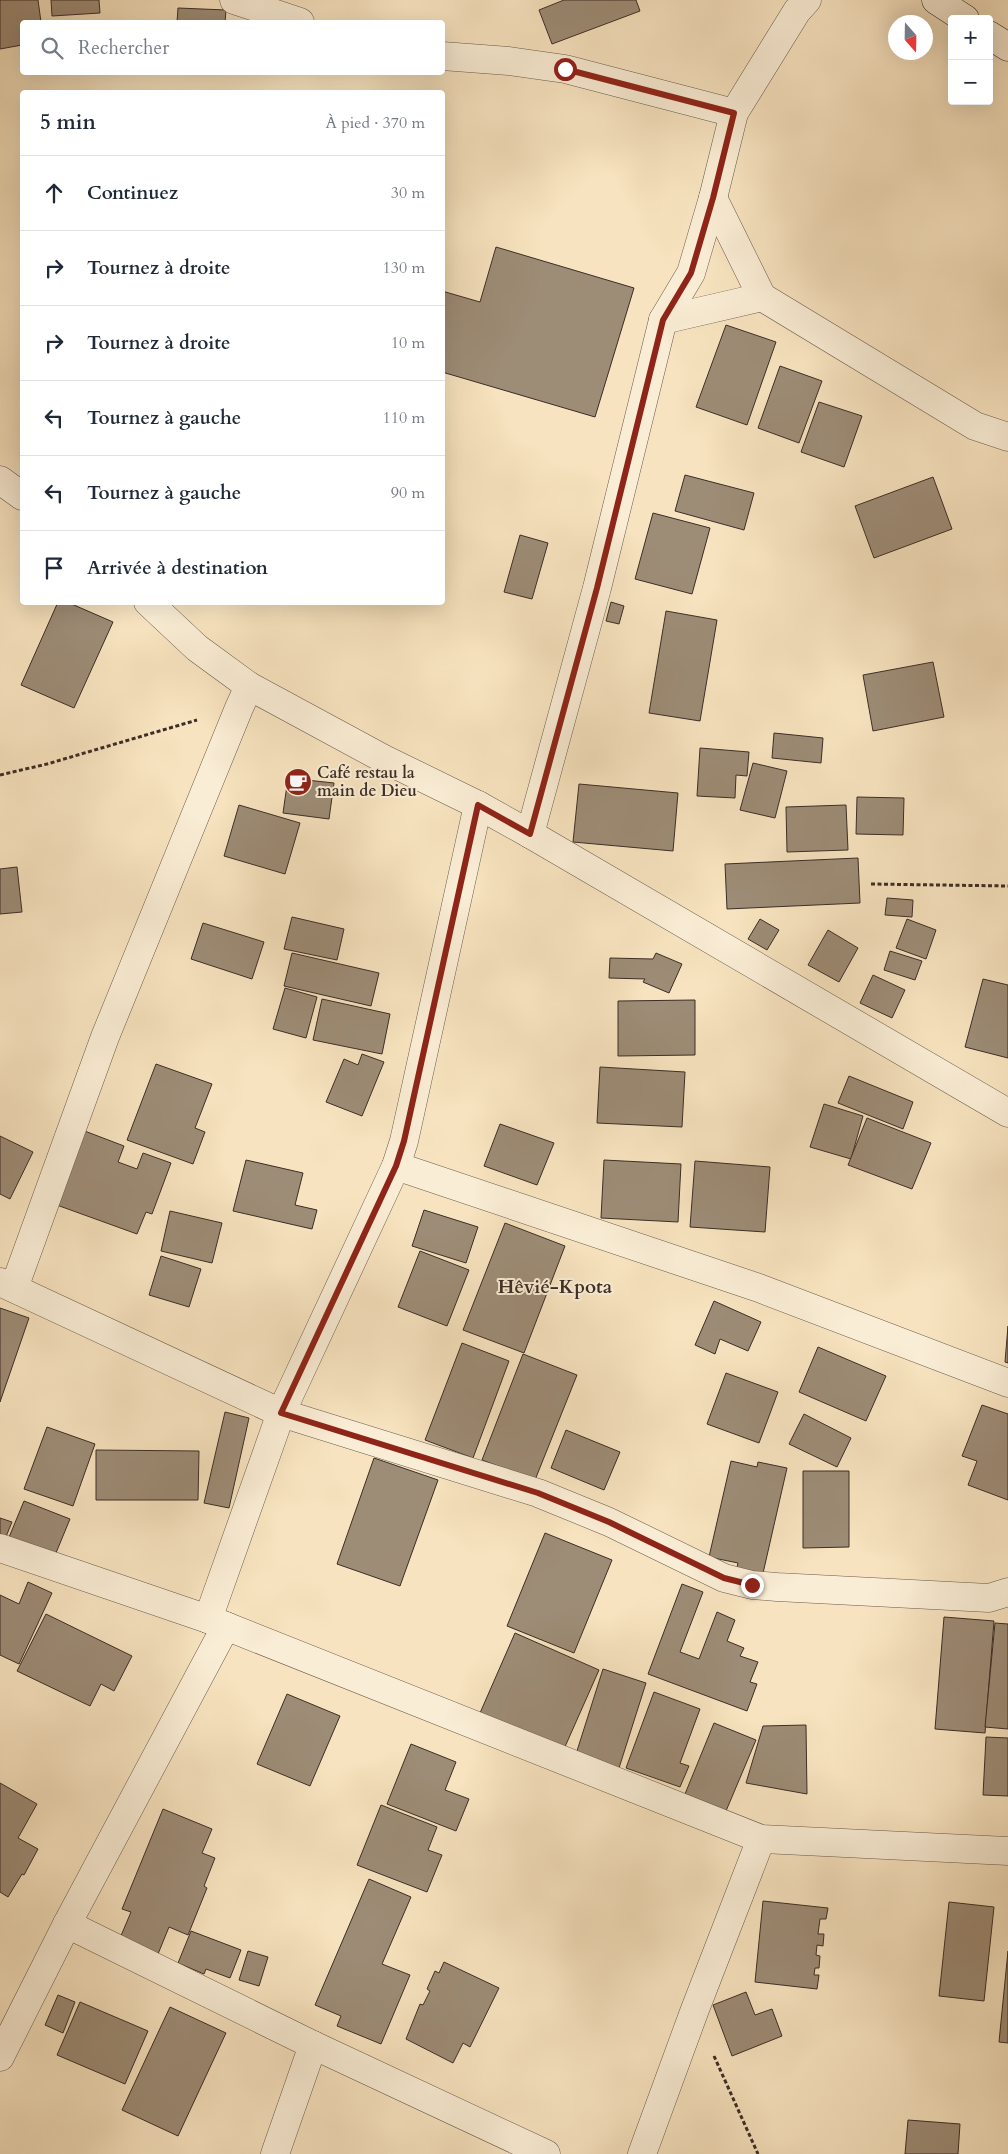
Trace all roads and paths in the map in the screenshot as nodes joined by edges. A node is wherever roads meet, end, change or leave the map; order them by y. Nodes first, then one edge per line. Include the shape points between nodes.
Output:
1 (234, 0) edge
2 (807, 0) edge
3 (936, 0) edge
4 (959, 15) edge
5 (294, 20) edge
6 (993, 38) edge
7 (1008, 47) edge
8 (445, 56) edge
9 (734, 113) junction
10 (713, 198) junction
11 (762, 297) junction
12 (663, 320) junction
13 (1008, 437) edge
14 (0, 480) edge
15 (20, 495) edge
16 (151, 605) edge
17 (244, 697) junction
18 (0, 775) edge
19 (478, 805) junction
20 (530, 834) junction
21 (871, 884) dead end
22 (1008, 886) edge
23 (1008, 1113) edge
24 (396, 1166) junction
25 (7, 1285) edge
26 (1008, 1383) edge
27 (281, 1413) junction
28 (0, 1548) edge
29 (1008, 1592) edge
30 (217, 1623) junction
31 (761, 1839) junction
32 (1008, 1851) edge
33 (67, 1924) junction
34 (694, 2012) junction
35 (313, 2045) junction
36 (0, 2057) edge
37 (275, 2154) edge
38 (546, 2154) edge
39 (642, 2154) edge
40 (758, 2154) edge

1 - 5 street
2 - 9 street
3 - 4 street
6 - 7 street
8 - 9 street via 565,69
9 - 10 street
10 - 11 street
10 - 12 street via 691,273
11 - 12 street
11 - 13 street via 975,426
12 - 20 street via 597,588
14 - 15 street
16 - 17 street
17 - 18 path via 47,764
17 - 19 street
17 - 25 street
19 - 20 street
19 - 24 street
20 - 23 street
21 - 22 path
24 - 26 street via 759,1288
24 - 27 street
25 - 27 street
27 - 29 street via 538,1493 609,1522 724,1578 752,1585 989,1598
27 - 30 street
28 - 30 street
30 - 31 street
30 - 33 street
31 - 32 street
31 - 34 street
33 - 35 street
33 - 36 street
34 - 39 street
34 - 40 path
35 - 37 street
35 - 38 street

